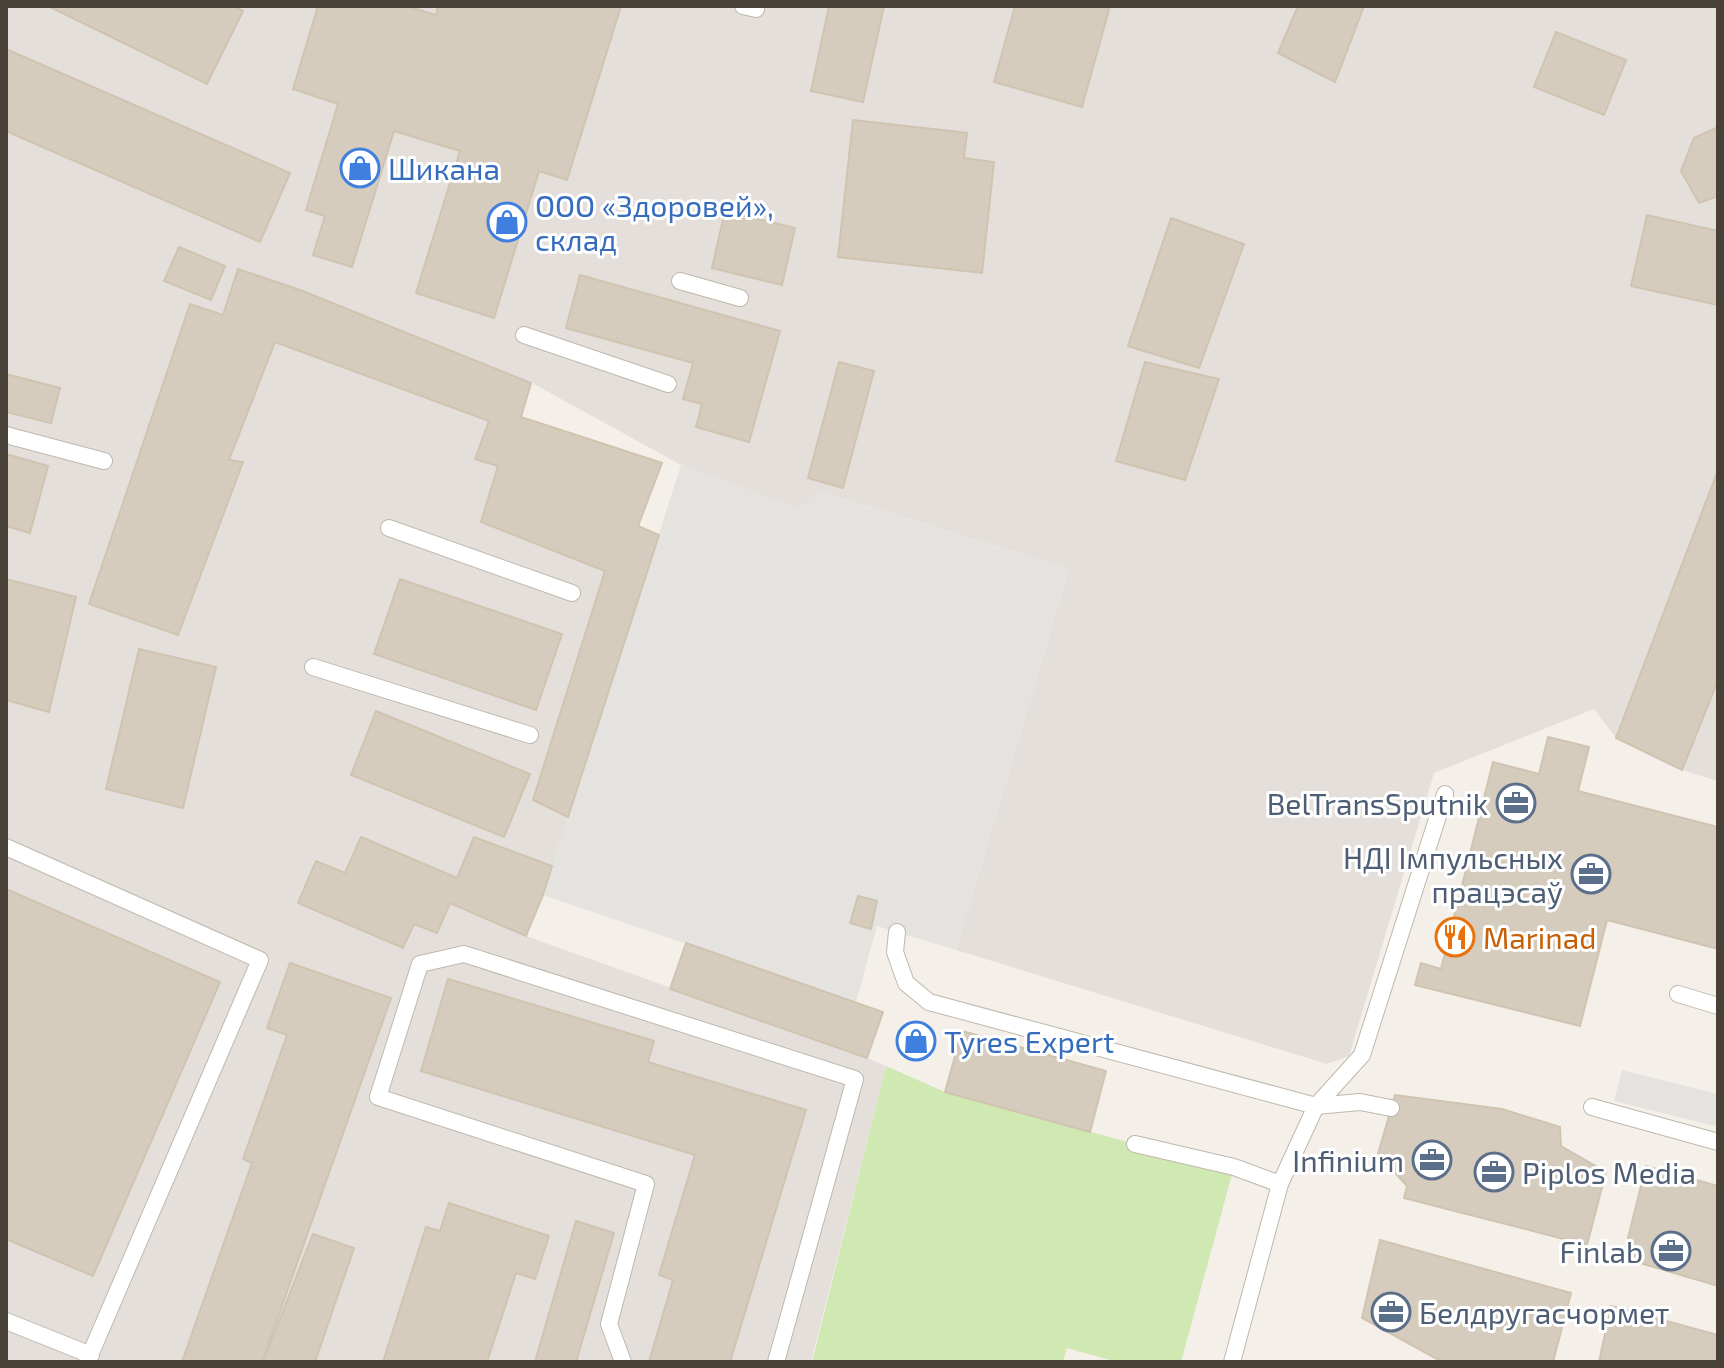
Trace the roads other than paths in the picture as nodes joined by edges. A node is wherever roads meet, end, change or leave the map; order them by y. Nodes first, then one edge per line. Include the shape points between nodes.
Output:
1 (680, 281) dead end
2 (740, 298) dead end
3 (524, 335) dead end
4 (668, 384) dead end
5 (6, 435) edge
6 (104, 461) dead end
7 (389, 528) dead end
8 (572, 593) dead end
9 (313, 667) dead end
10 (530, 735) dead end
11 (1445, 794) dead end
12 (6, 847) edge
13 (897, 932) dead end
14 (1678, 994) dead end
15 (1718, 1006) edge
16 (1316, 1106) junction
17 (1592, 1107) dead end
18 (1391, 1108) dead end
19 (1718, 1142) edge
20 (1135, 1144) dead end
21 (1280, 1184) junction
22 (6, 1321) edge
23 (89, 1358) edge
24 (623, 1362) edge
25 (776, 1362) edge
26 (1232, 1362) edge

1 - 2 lane
3 - 4 lane
5 - 6 lane
7 - 8 lane
9 - 10 lane
11 - 16 lane via 1362,1055
12 - 23 lane via 260,960
13 - 16 lane via 895,952 906,983 929,1002
14 - 15 lane
16 - 18 lane via 1360,1102
16 - 21 lane
17 - 19 lane
20 - 21 lane via 1234,1167
21 - 26 lane
22 - 23 lane
24 - 25 lane via 609,1324 646,1184 378,1097 420,964 464,954 855,1079

